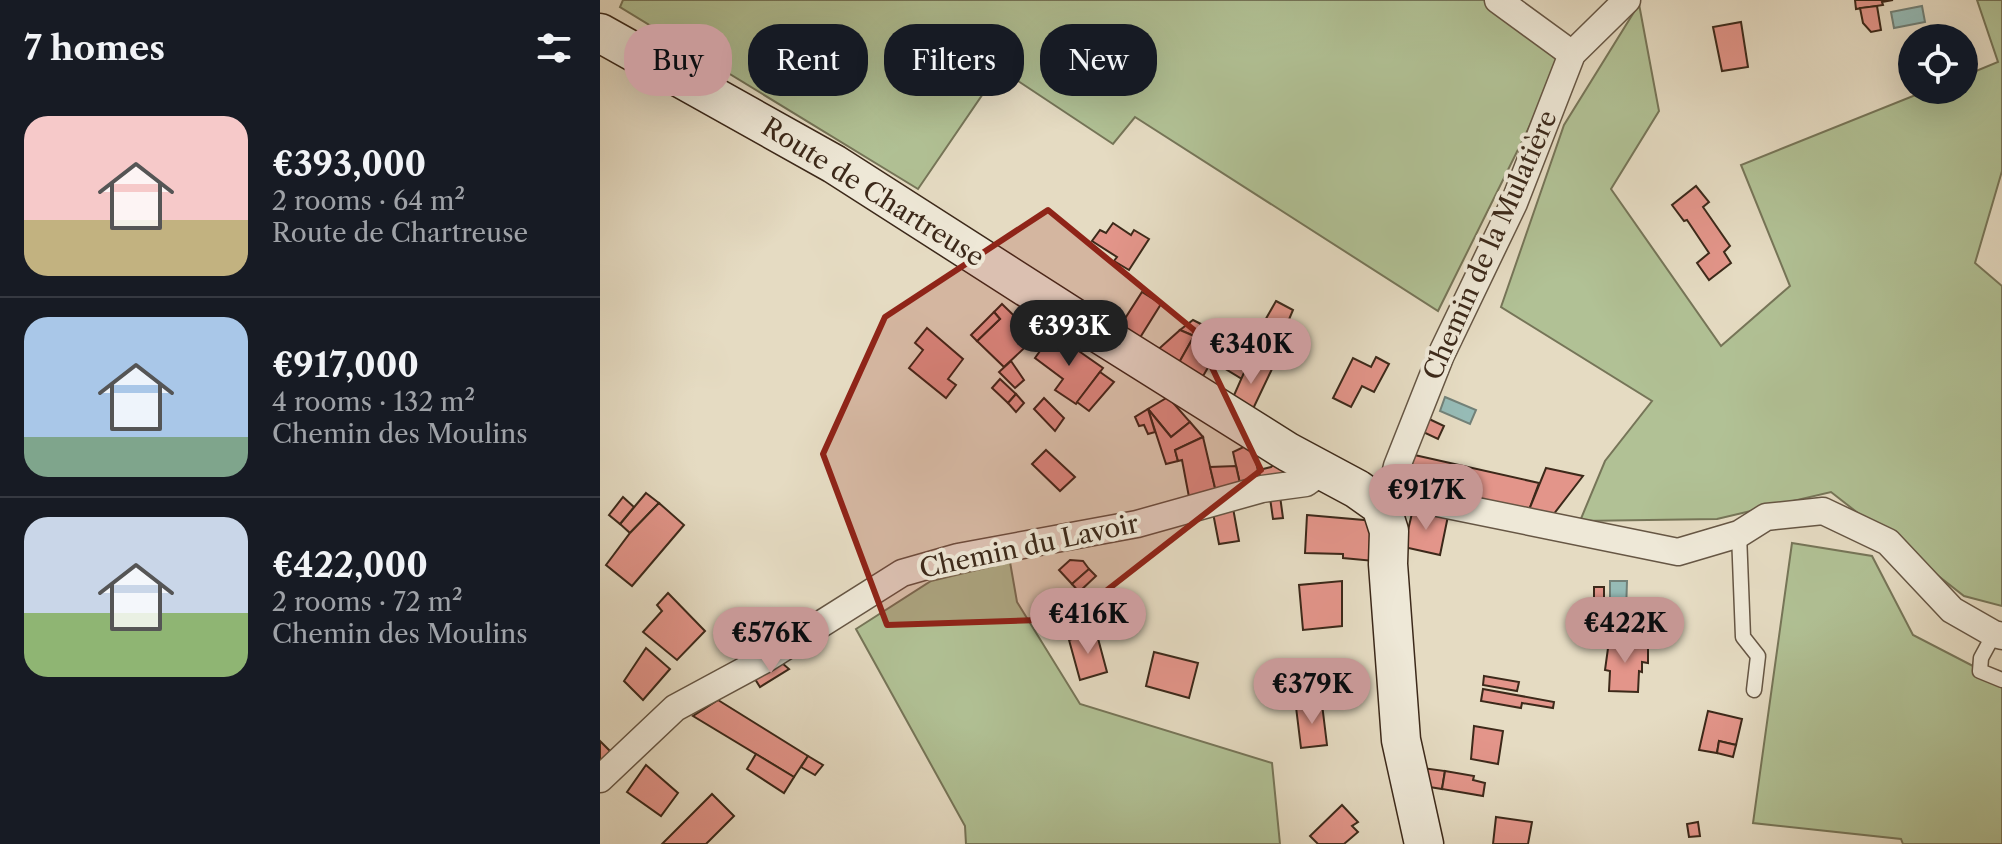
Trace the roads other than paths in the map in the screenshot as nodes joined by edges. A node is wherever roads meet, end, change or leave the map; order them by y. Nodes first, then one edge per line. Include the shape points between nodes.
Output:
1 (1498, 0) edge
2 (1627, 0) edge
3 (600, 33) edge
4 (1572, 54) junction
5 (1323, 471) junction
6 (1386, 498) junction
7 (1739, 534) junction
8 (1998, 635) edge
9 (2002, 680) edge
10 (1754, 690) dead end
11 (600, 779) edge
12 (1424, 844) edge

1 - 4 street
2 - 4 street, Chemin de la Mulatière
3 - 5 main road, Route de Chartreuse via 834,164
4 - 6 street, Chemin de la Mulatière via 1514,203 1441,355
5 - 6 main road, Route de Chartreuse
5 - 11 street, Chemin du Lavoir via 1306,483 1262,489 1137,524 958,557 902,573 764,660 675,708
6 - 7 street via 1403,496 1678,552
6 - 12 main road via 1401,740
7 - 8 street via 1766,517 1823,511 1888,542 1952,610
7 - 10 lane via 1743,637 1758,656
8 - 9 lane via 1981,658 1980,671

